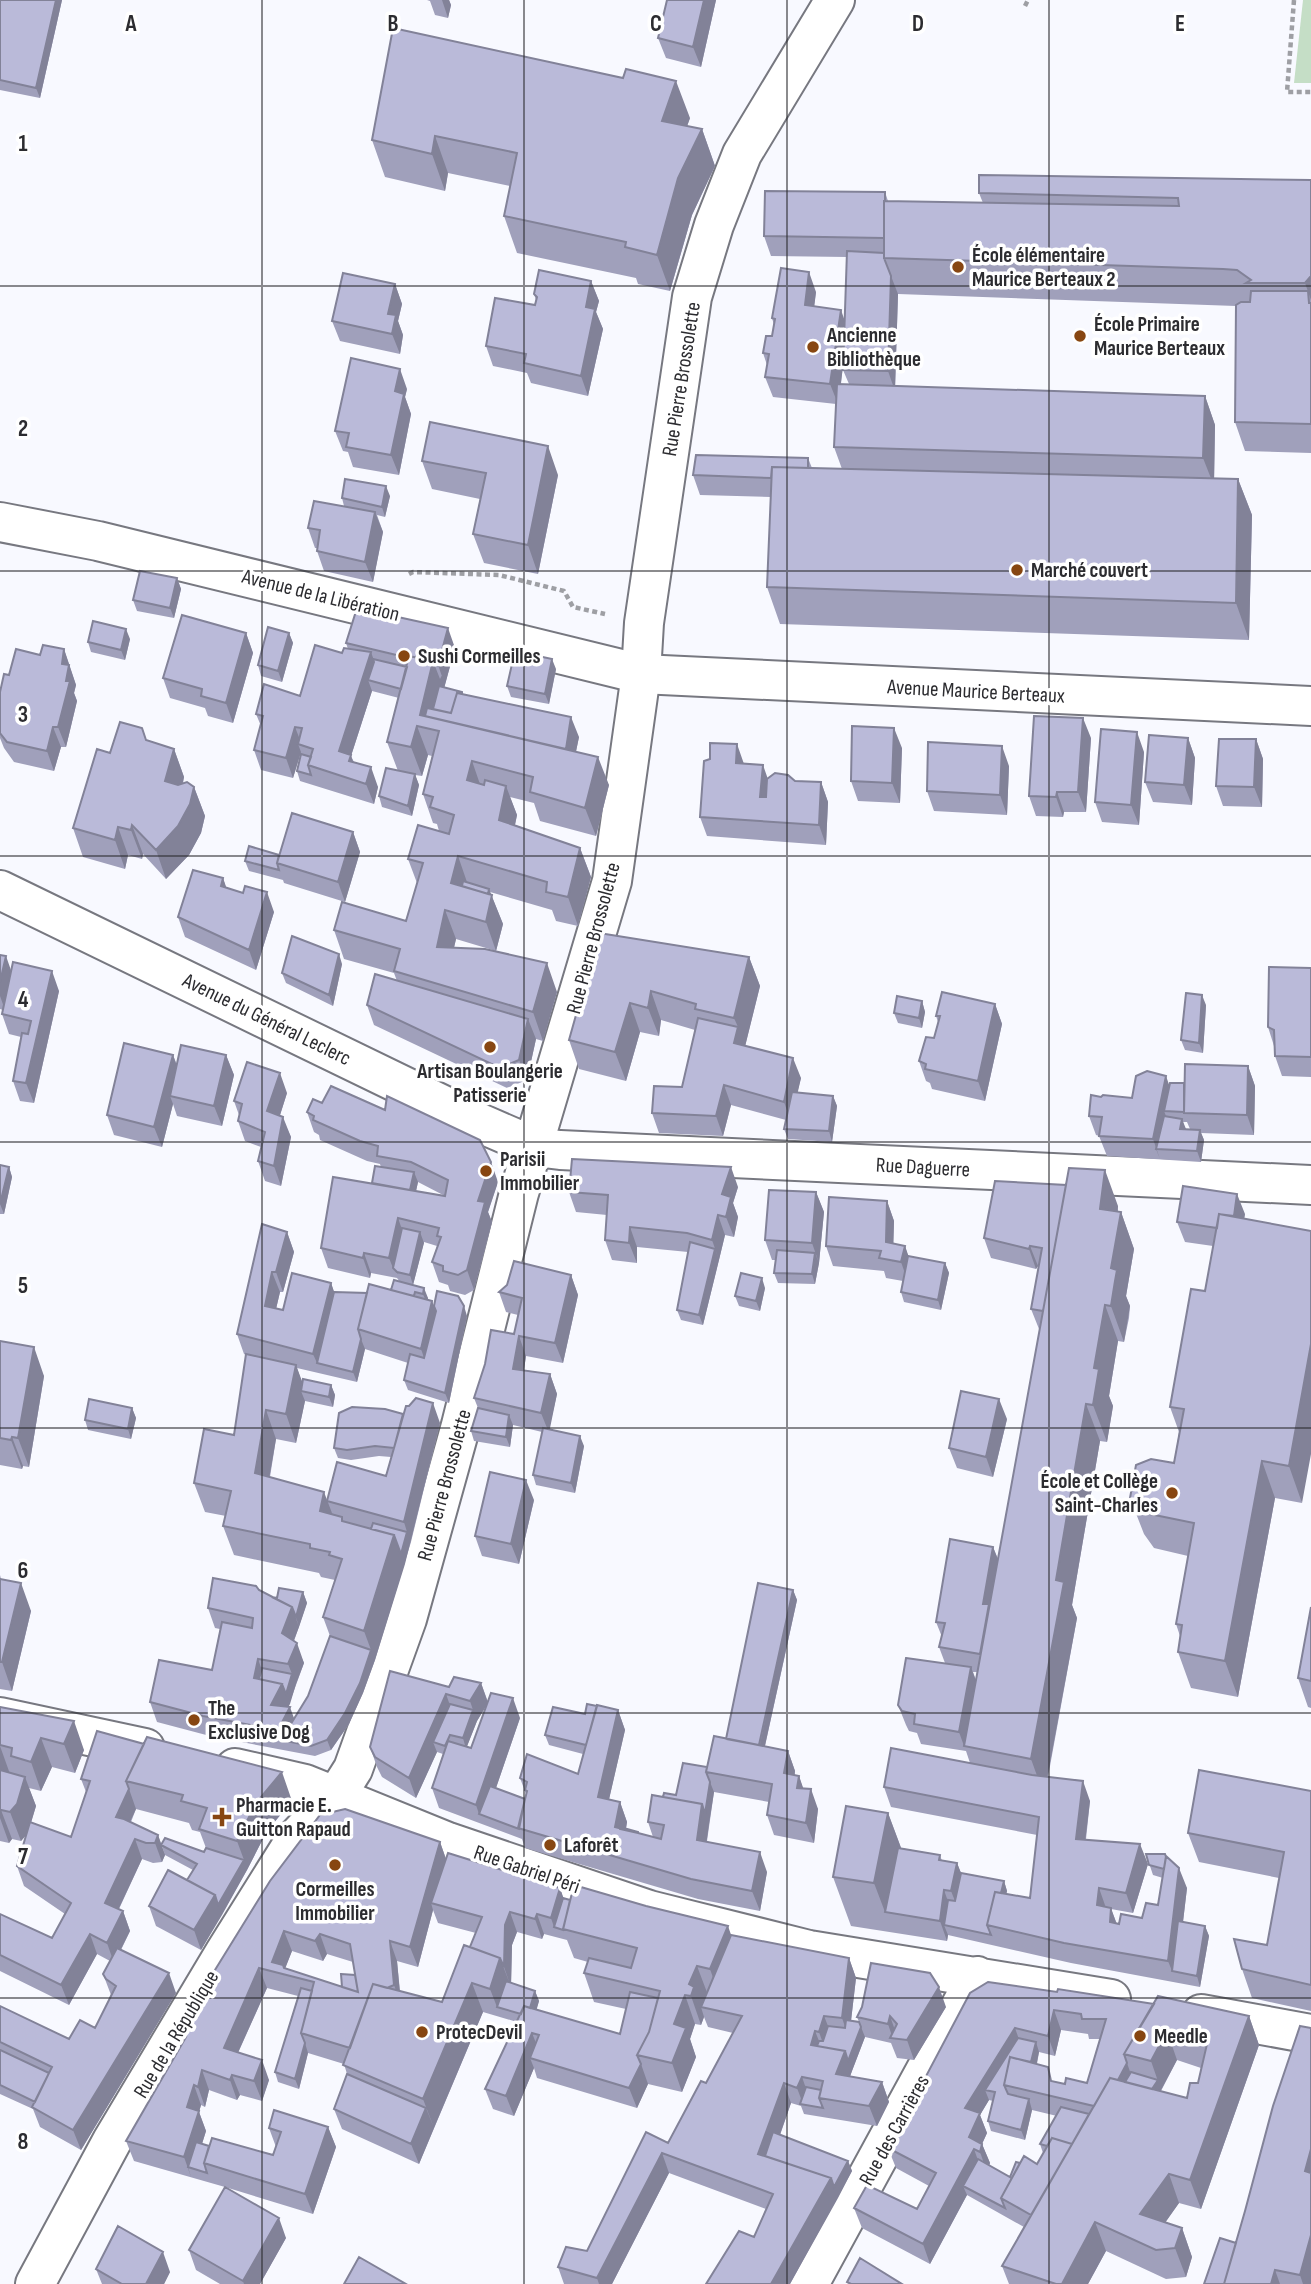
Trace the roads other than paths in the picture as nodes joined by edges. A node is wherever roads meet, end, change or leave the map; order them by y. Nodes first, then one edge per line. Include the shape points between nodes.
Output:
1 (835, 0) edge
2 (0, 522) edge
3 (641, 674) junction
4 (1311, 706) edge
5 (0, 890) edge
6 (535, 1147) junction
7 (1311, 1185) edge
8 (0, 1717) edge
9 (336, 1796) junction
10 (977, 1976) junction
11 (1311, 2034) edge
12 (35, 2284) edge
13 (809, 2284) edge

1 - 3 street, Rue Pierre Brossolette via 742,154 692,297 644,623
2 - 3 street, Avenue de la Libération via 98,541
3 - 4 street, Avenue Maurice Berteaux
3 - 6 street, Rue Pierre Brossolette via 612,881
5 - 6 street, Avenue du Général Leclerc
6 - 7 street, Rue Daguerre
6 - 9 street, Rue Pierre Brossolette via 407,1619 353,1769
8 - 9 street, Rue Gabriel Péri via 305,1784
9 - 10 street, Rue Gabriel Péri via 448,1842 649,1910 809,1950
9 - 12 street, Rue de la République via 297,1837 225,1952 112,2141
10 - 11 street, Rue Gabriel Péri
10 - 13 street, Rue des Carrières

